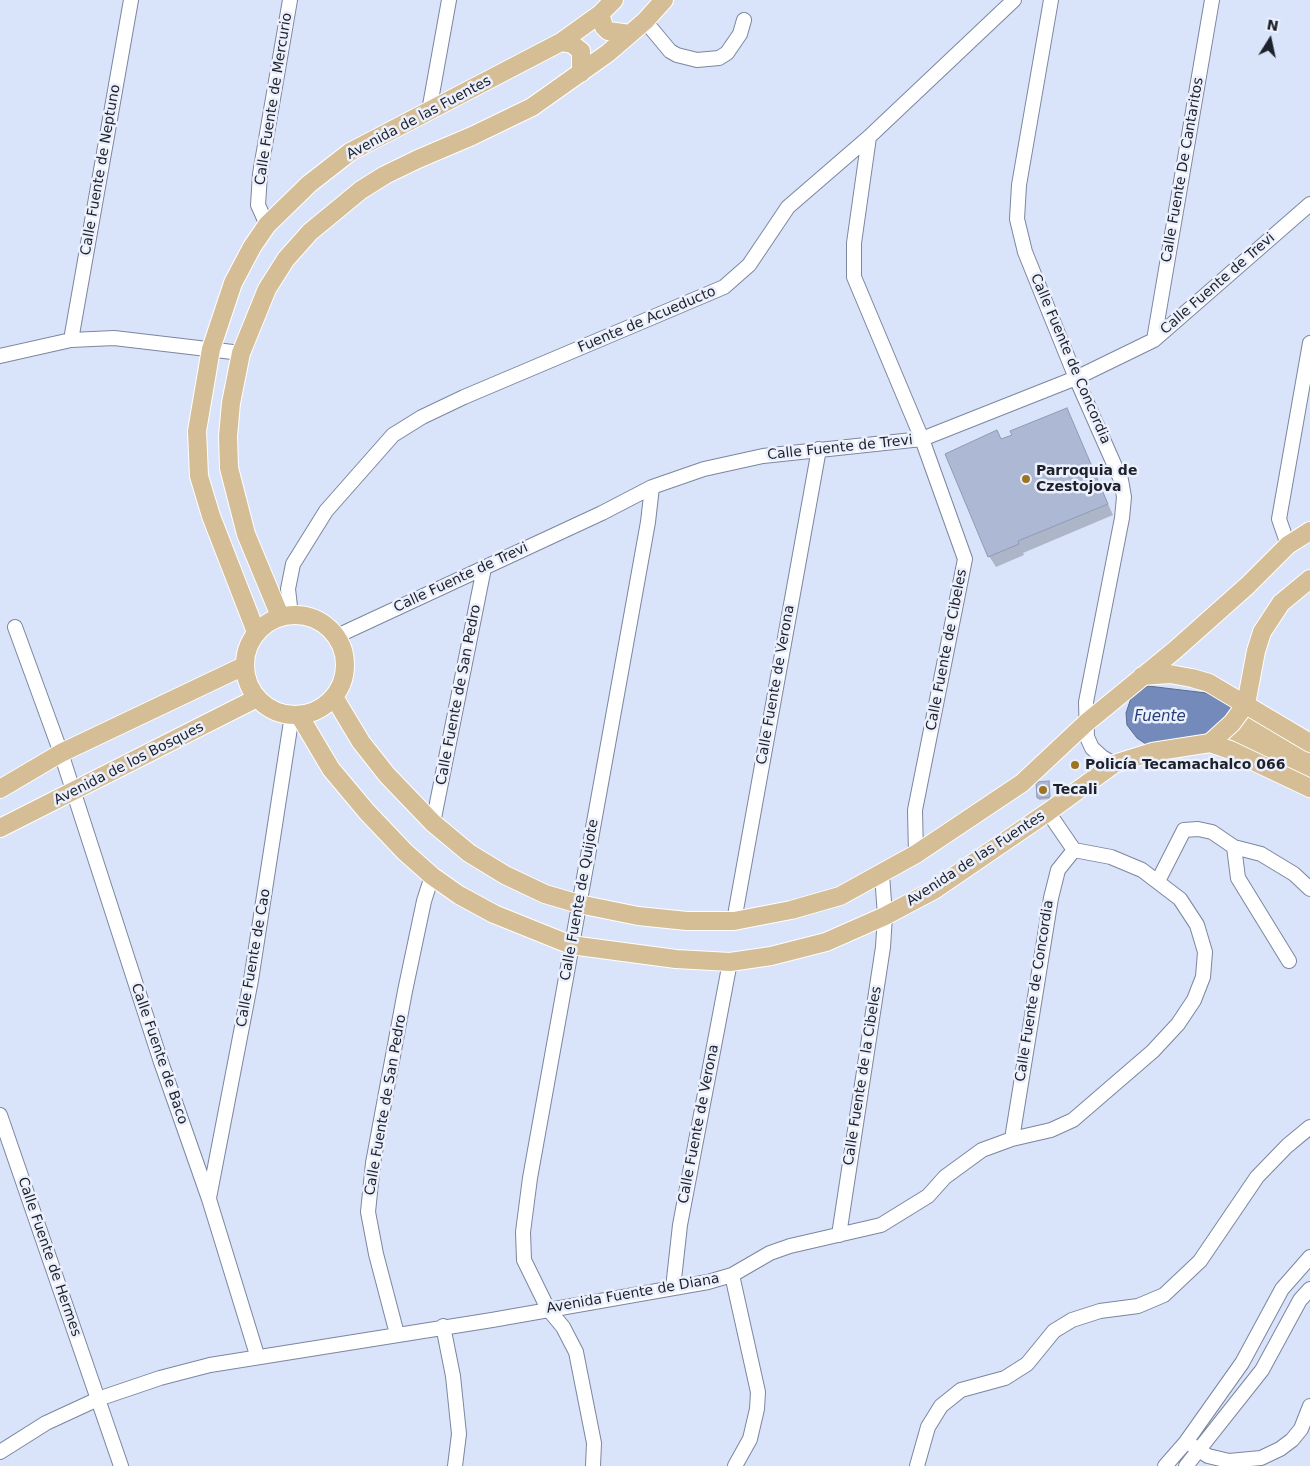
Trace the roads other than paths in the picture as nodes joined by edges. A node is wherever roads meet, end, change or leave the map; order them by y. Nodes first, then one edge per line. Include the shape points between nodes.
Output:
1 (131, 0) edge
2 (290, 0) edge
3 (449, 0) edge
4 (614, 0) edge
5 (664, 0) edge
6 (1014, 0) edge
7 (1052, 0) edge
8 (1212, 0) edge
9 (601, 7) edge
10 (744, 20) dead end
11 (645, 21) junction
12 (630, 34) junction
13 (561, 42) junction
14 (581, 73) junction
15 (429, 111) junction
16 (870, 137) junction
17 (1310, 204) edge
18 (267, 226) junction
19 (71, 340) junction
20 (1154, 340) junction
21 (1310, 343) edge
22 (212, 349) junction
23 (240, 353) junction
24 (0, 356) edge
25 (1076, 378) junction
26 (922, 439) junction
27 (819, 450) junction
28 (652, 487) junction
29 (1310, 531) edge
30 (1288, 545) junction
31 (484, 568) junction
32 (1310, 579) edge
33 (286, 616) junction
34 (15, 627) dead end
35 (256, 632) junction
36 (337, 636) junction
37 (244, 666) junction
38 (1142, 676) junction
39 (257, 698) junction
40 (334, 698) junction
41 (1246, 704) junction
42 (295, 715) junction
43 (1086, 724) junction
44 (1210, 743) junction
45 (1310, 743) edge
46 (61, 753) junction
47 (1114, 764) junction
48 (1310, 788) edge
49 (0, 789) edge
50 (73, 793) junction
51 (1048, 812) junction
52 (434, 823) junction
53 (0, 828) edge
54 (1234, 847) junction
55 (1074, 850) junction
56 (916, 854) junction
57 (882, 874) junction
58 (432, 876) junction
59 (1158, 881) junction
60 (1310, 889) edge
61 (578, 904) junction
62 (885, 916) junction
63 (734, 921) junction
64 (571, 945) junction
65 (1289, 961) dead end
66 (730, 962) junction
67 (0, 1114) edge
68 (1310, 1127) edge
69 (1012, 1138) junction
70 (209, 1199) junction
71 (839, 1235) junction
72 (1310, 1257) edge
73 (732, 1275) junction
74 (673, 1288) junction
75 (1310, 1289) edge
76 (548, 1309) junction
77 (443, 1326) junction
78 (397, 1334) junction
79 (257, 1356) junction
80 (98, 1399) junction
81 (1310, 1406) edge
82 (1186, 1442) junction
83 (1198, 1451) junction
84 (0, 1452) edge
85 (121, 1466) edge
86 (455, 1466) edge
87 (593, 1466) edge
88 (735, 1466) edge
89 (917, 1466) edge
90 (1165, 1466) edge
91 (1186, 1466) edge

1 - 19 street, Calle Fuente de Neptuno
2 - 18 street, Calle Fuente de Mercurio via 260,174 258,205
3 - 15 street
4 - 9 main road, Avenida de las Fuentes
5 - 11 main road
6 - 16 street, Fuente de Acueducto
7 - 25 street, Calle Fuente de Concordia via 1019,185 1017,218 1025,252
8 - 20 street, Calle Fuente De Cantaritos
9 - 12 main road via 604,27 608,31
9 - 13 main road, Avenida de las Fuentes
10 - 11 street via 727,53 719,58 697,60 670,51
11 - 12 main road
12 - 14 main road
13 - 14 main road via 572,44 581,52
13 - 15 main road, Avenida de las Fuentes
14 - 23 main road via 532,107 385,175 337,208 286,259 267,289
15 - 18 main road, Avenida de las Fuentes via 350,152 309,184
16 - 26 street, Calle Fuente de Cibeles via 854,243 854,277
16 - 33 street, Fuente de Acueducto via 788,207 749,265 724,287 464,397 393,435 326,511 293,564
17 - 20 street, Calle Fuente de Trevi
18 - 22 main road, Avenida de las Fuentes via 233,283
19 - 22 street via 114,338
19 - 24 street
20 - 25 street, Calle Fuente de Trevi
21 - 30 street via 1280,519
22 - 23 street
22 - 35 main road, Avenida de las Fuentes via 197,431 199,476
23 - 33 main road via 231,403 229,468 246,534
25 - 26 street, Calle Fuente de Trevi
25 - 43 street, Calle Fuente de Concordia via 1121,480 1124,497 1087,689
26 - 27 street, Calle Fuente de Trevi
26 - 56 street, Calle Fuente de Cibeles via 965,559 914,810
27 - 28 street, Calle Fuente de Trevi via 704,469
27 - 63 street, Calle Fuente de Verona
28 - 31 street, Calle Fuente de Trevi
28 - 61 street, Calle Fuente de Quijote
29 - 30 main road
30 - 38 main road via 1248,585
31 - 36 street, Calle Fuente de Trevi
31 - 52 street, Calle Fuente de San Pedro
32 - 41 main road via 1281,603 1262,632
33 - 35 main road via 267,623
33 - 36 main road via 304,615 317,619
34 - 46 street, Calle Fuente de Baco
35 - 37 main road via 247,648
36 - 40 main road via 346,660 345,674
37 - 39 main road via 248,683
37 - 46 main road
38 - 41 main road via 1170,674 1192,678
38 - 43 main road
39 - 42 main road via 273,710
39 - 50 main road, Avenida de los Bosques
40 - 42 main road via 312,713
40 - 52 main road via 361,742 387,775
41 - 44 main road via 1232,723
41 - 45 main road
42 - 58 main road, Avenida de las Fuentes via 331,769 367,812
42 - 70 street, Calle Fuente de Cao via 251,980
43 - 47 street, Calle Fuente de Concordia via 1092,748
43 - 56 main road via 1022,783
44 - 47 main road, Avenida de las Fuentes via 1152,752
44 - 48 main road
46 - 49 main road
46 - 50 street, Calle Fuente de Baco
47 - 51 main road, Avenida de las Fuentes
50 - 53 main road, Avenida de los Bosques
50 - 70 street, Calle Fuente de Baco
51 - 55 street
51 - 62 main road, Avenida de las Fuentes via 934,890
52 - 61 main road via 469,853 505,875 545,894
54 - 59 street via 1212,832 1184,830
54 - 60 street via 1261,854 1294,874
54 - 65 street via 1238,878
55 - 59 street, Avenida Fuente de Diana via 1111,857 1142,870
55 - 69 street, Calle Fuente de Concordia via 1058,870 1051,898
56 - 57 main road
57 - 62 street, Calle Fuente de la Cibeles
57 - 63 main road via 840,896
58 - 64 main road, Avenida de las Fuentes via 494,914
58 - 78 street, Calle Fuente de San Pedro via 405,990 373,1163 368,1212
59 - 69 street, Avenida Fuente de Diana via 1180,899 1197,924 1204,952 1203,977 1194,1000 1178,1024 1153,1051 1072,1120 1051,1130
61 - 63 main road via 638,916
61 - 64 street, Calle Fuente de Quijote
62 - 66 main road, Avenida de las Fuentes via 826,942
62 - 71 street, Calle Fuente de la Cibeles
64 - 66 main road, Avenida de las Fuentes via 676,959
64 - 76 street, Calle Fuente de Quijote via 523,1232 524,1260
66 - 74 street, Calle Fuente de Verona via 680,1225
67 - 80 street, Calle Fuente de Hermes
68 - 89 street via 1257,1177 1200,1262 1164,1295 1138,1306 1100,1311 1072,1320 1054,1331 1027,1364 1005,1378 961,1390 941,1406 928,1427
69 - 71 street, Avenida Fuente de Diana via 965,1161 907,1211 881,1225
70 - 79 street, Calle Fuente de Baco
71 - 73 street, Avenida Fuente de Diana via 770,1253
72 - 82 street via 1282,1289 1242,1363
73 - 74 street, Avenida Fuente de Diana
73 - 88 street via 758,1392 750,1439
74 - 76 street, Avenida Fuente de Diana
75 - 83 street via 1300,1300 1262,1370
76 - 77 street, Avenida Fuente de Diana
76 - 87 street, Calle Fuente de Quijote via 576,1352 594,1443
77 - 78 street, Avenida Fuente de Diana
77 - 86 street via 453,1376 459,1434
78 - 79 street, Avenida Fuente de Diana
79 - 80 street, Avenida Fuente de Diana via 160,1378
80 - 84 street, Avenida Fuente de Diana via 46,1424
80 - 85 street, Calle Fuente de Hermes
81 - 83 street via 1296,1436 1271,1454 1250,1461 1229,1461
82 - 83 street
82 - 90 street
83 - 91 street

